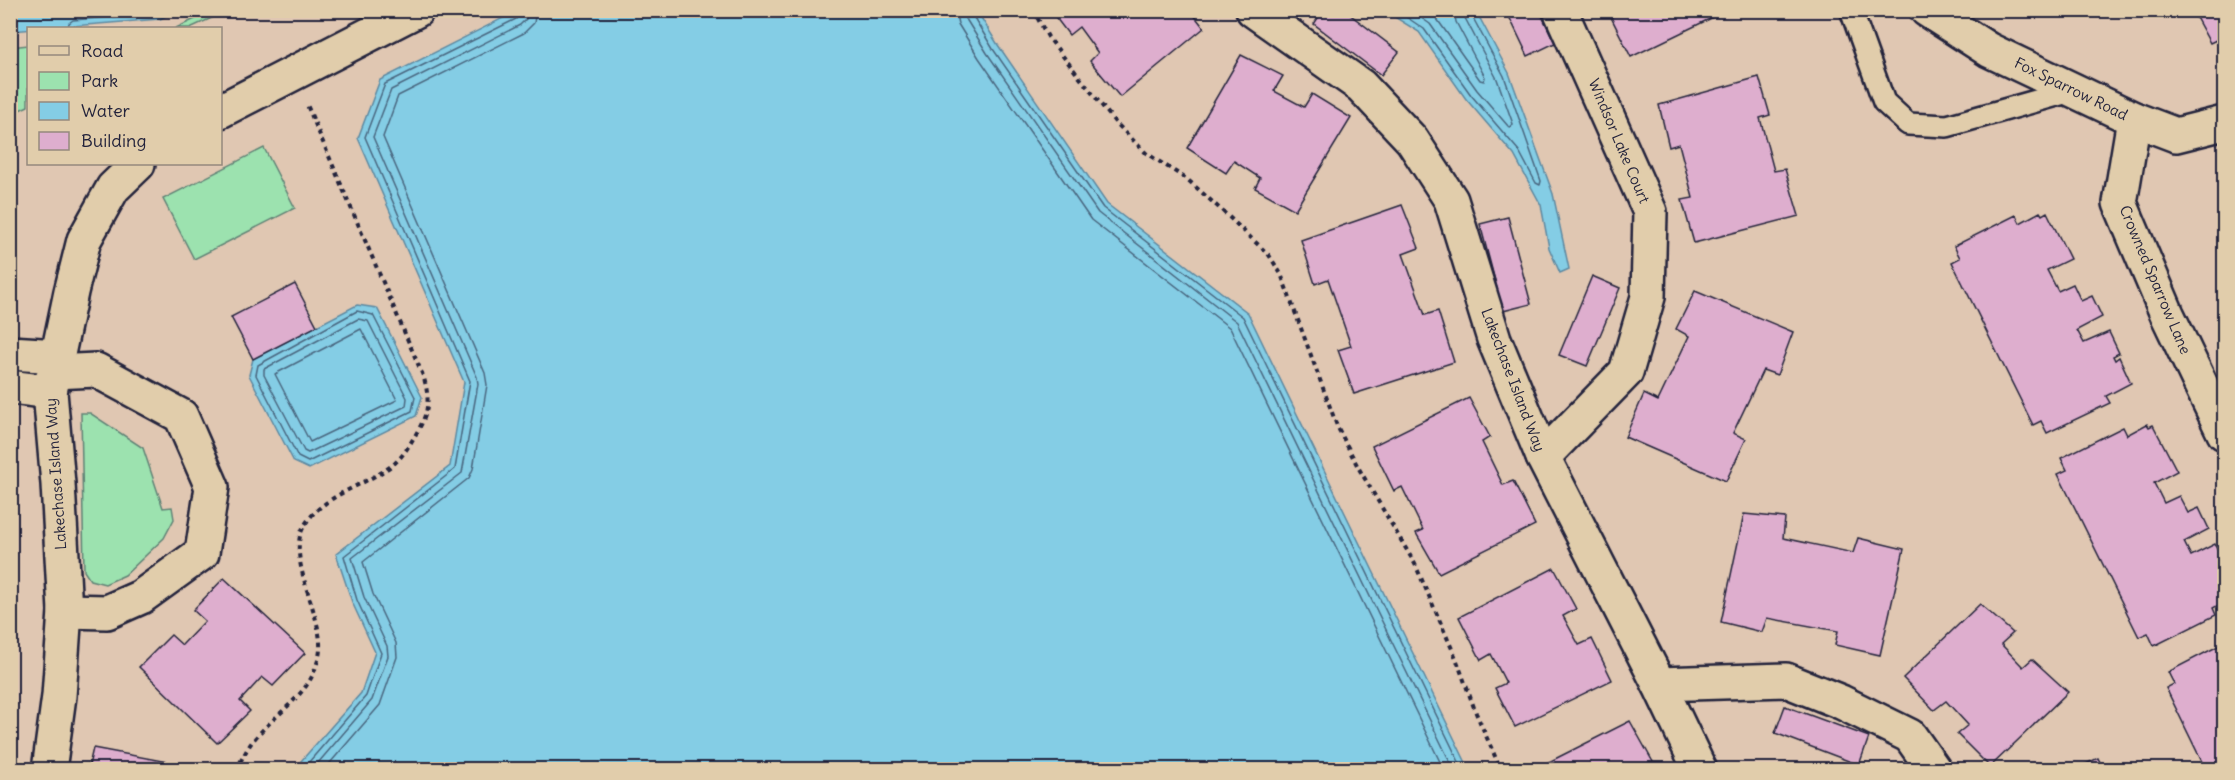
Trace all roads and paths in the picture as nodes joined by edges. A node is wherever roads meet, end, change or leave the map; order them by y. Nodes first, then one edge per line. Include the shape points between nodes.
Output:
1 (417, 10) edge
2 (1033, 10) edge
3 (1253, 10) edge
4 (1560, 10) edge
5 (1851, 10) edge
6 (1927, 10) edge
7 (294, 74) junction
8 (2075, 90) junction
9 (222, 110) edge
10 (2134, 119) junction
11 (2224, 123) edge
12 (137, 165) edge
13 (10, 353) edge
14 (54, 373) junction
15 (10, 387) edge
16 (2224, 433) edge
17 (1542, 457) junction
18 (66, 611) junction
19 (1659, 684) junction
20 (49, 770) edge
21 (237, 770) edge
22 (1501, 770) edge
23 (1700, 770) edge
24 (1934, 770) edge

1 - 7 street
2 - 22 path via 1048,37 1114,121 1146,153 1188,180 1229,217 1269,255 1281,274 1337,426 1415,564
3 - 17 street, Lakechase Island Way via 1361,86 1412,140 1450,200 1494,339
4 - 17 street, Windsor Lake Court via 1650,212 1648,297 1626,372
5 - 8 lane via 1884,102 1908,124 1947,126
6 - 8 street, Fox Sparrow Road via 1989,50
7 - 9 street
7 - 21 path via 429,396 420,428 395,463 333,499 302,530 304,579 320,648 316,669 301,692 251,742
8 - 10 street, Fox Sparrow Road
10 - 11 street, Fox Sparrow Road via 2176,135
10 - 16 street, Crowned Sparrow Lane via 2120,203
12 - 14 street, Lakechase Island Way via 113,188 84,240
13 - 14 street
14 - 15 street
14 - 18 street, Lakechase Island Way
14 - 18 street via 96,370 181,416 212,487 202,553 141,597 107,612
17 - 19 street, Lakechase Island Way
18 - 20 street, Lakechase Island Way
19 - 23 street, Lakechase Island Way
19 - 24 street via 1786,680 1910,736

